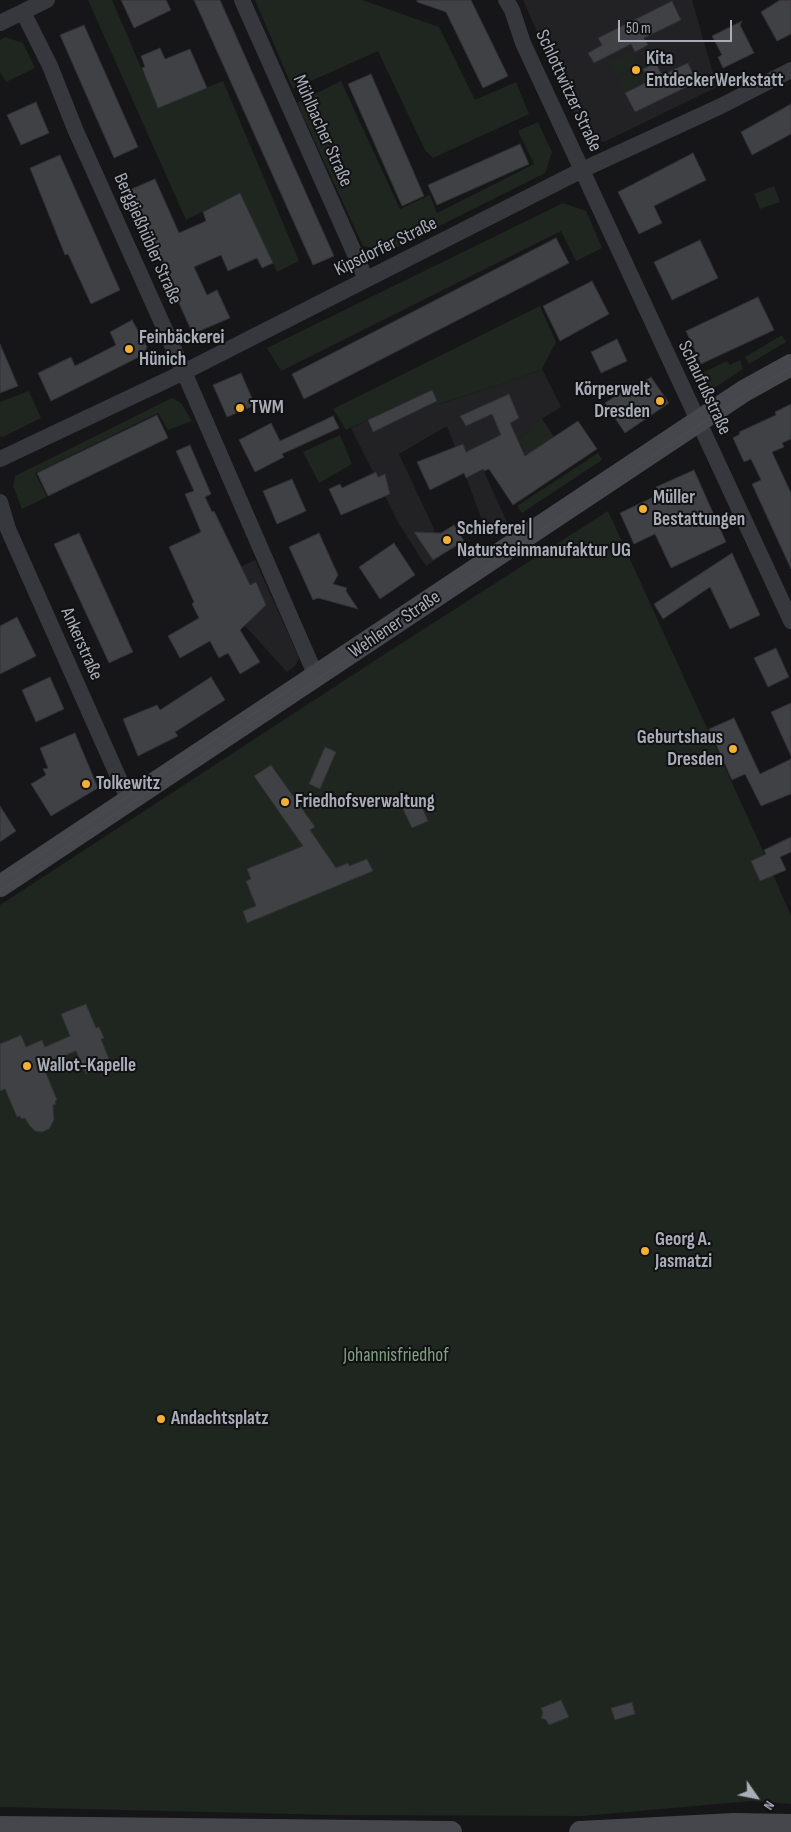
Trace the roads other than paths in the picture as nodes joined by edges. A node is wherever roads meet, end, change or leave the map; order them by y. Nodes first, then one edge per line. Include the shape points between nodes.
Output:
1 (47, 0) edge
2 (242, 0) edge
3 (506, 0) edge
4 (23, 12) junction
5 (0, 23) edge
6 (791, 70) edge
7 (582, 170) junction
8 (366, 279) junction
9 (791, 365) edge
10 (184, 372) junction
11 (698, 422) junction
12 (0, 459) edge
13 (0, 502) edge
14 (791, 621) edge
15 (316, 676) junction
16 (129, 800) junction
17 (0, 886) edge
18 (791, 1825) edge
19 (0, 1826) edge
20 (451, 1832) edge
21 (580, 1832) edge

1 - 4 street
2 - 8 street, Mühlbacher Straße
3 - 7 street, Schlottwitzer Straße
4 - 5 street
4 - 10 street, Berggießhübler Straße via 50,66
6 - 7 street, Kipsdorfer Straße
7 - 8 street, Kipsdorfer Straße
7 - 11 street, Schaufußstraße
8 - 10 street, Kipsdorfer Straße
9 - 11 main road, Wehlener Straße
10 - 12 street, Kipsdorfer Straße
10 - 15 street, Berggießhübler Straße
11 - 14 street, Schaufußstraße
11 - 15 main road, Wehlener Straße
13 - 16 street, Ankerstraße via 8,529
15 - 16 main road, Wehlener Straße
16 - 17 main road, Wehlener Straße
18 - 21 main road via 734,1824
19 - 20 main road

